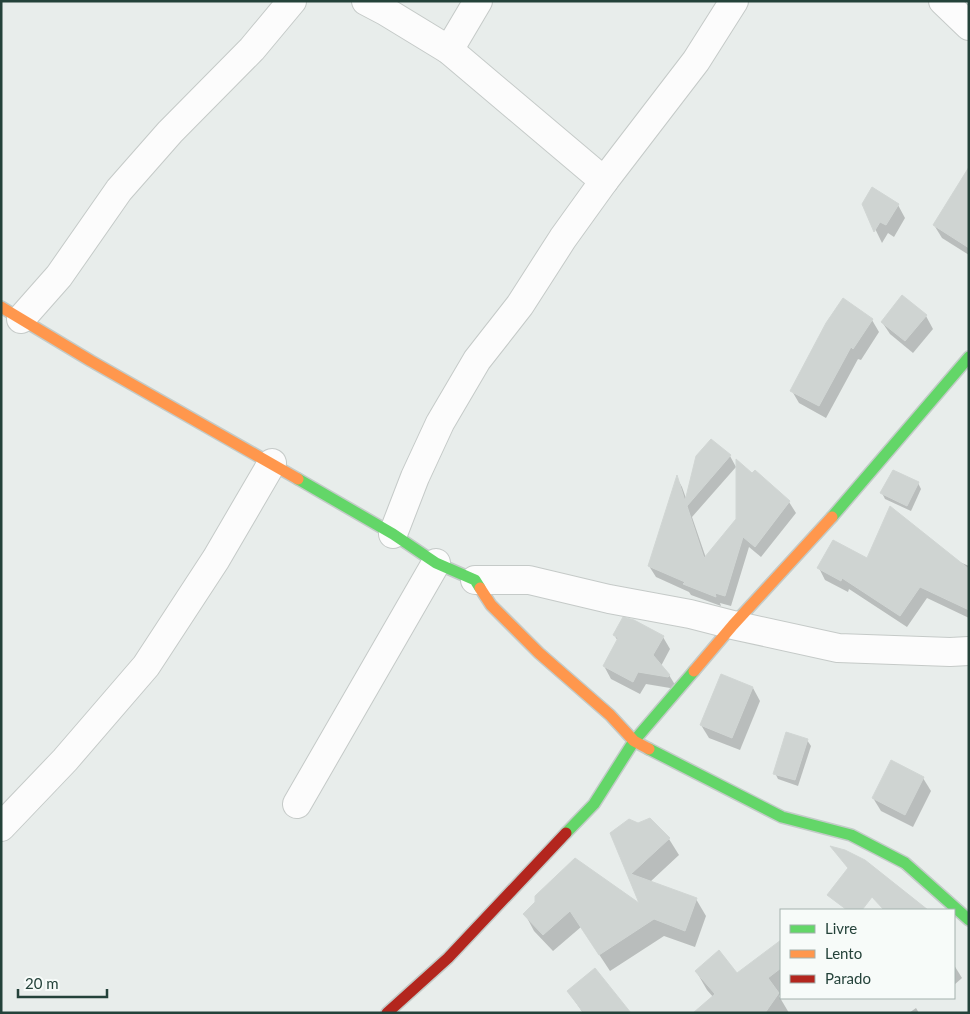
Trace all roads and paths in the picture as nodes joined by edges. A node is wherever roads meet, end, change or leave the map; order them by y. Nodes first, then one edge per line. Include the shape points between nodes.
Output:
1 (292, 1) edge
2 (366, 1) edge
3 (478, 1) edge
4 (734, 1) edge
5 (943, 1) edge
6 (969, 26) edge
7 (449, 50) junction
8 (604, 181) junction
9 (11, 313) edge
10 (969, 357) edge
11 (272, 463) junction
12 (393, 534) junction
13 (436, 563) junction
14 (475, 580) junction
15 (733, 625) junction
16 (969, 651) edge
17 (634, 741) junction
18 (297, 804) dead end
19 (1, 828) edge
20 (969, 920) edge
21 (387, 1013) edge

1 - 9 street via 252,49 170,132 119,190 59,276
2 - 7 street
3 - 7 street
4 - 8 street via 696,61
5 - 6 street
7 - 8 street
8 - 12 street via 520,304 477,360 440,422
9 - 11 street
10 - 15 street via 808,545
11 - 12 street
11 - 19 street via 216,559 146,666
12 - 13 street
13 - 14 street
13 - 18 street
14 - 15 street via 529,580
14 - 17 street via 492,605 539,654 610,715
15 - 16 street via 838,648
15 - 17 street
17 - 20 street via 782,817 851,835 905,863
17 - 21 street via 594,804 448,958

